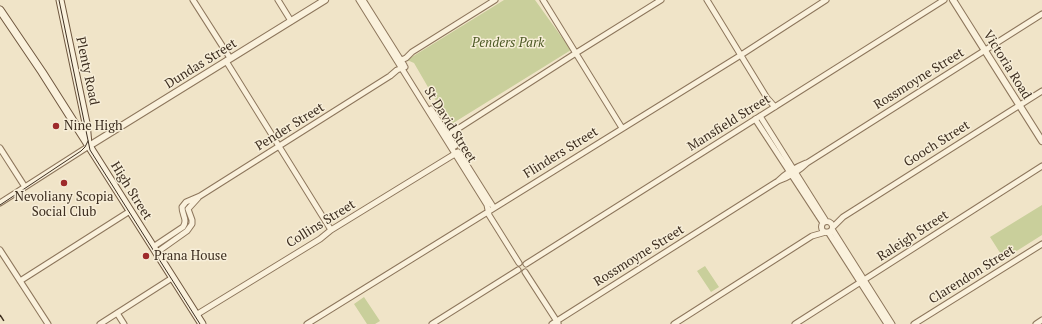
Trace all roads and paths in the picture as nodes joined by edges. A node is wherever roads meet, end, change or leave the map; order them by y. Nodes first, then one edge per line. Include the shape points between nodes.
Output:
1 (60, 0) edge
2 (193, 0) edge
3 (278, 0) edge
4 (325, 0) edge
5 (359, 0) edge
6 (363, 0) edge
7 (495, 0) edge
8 (543, 0) edge
9 (661, 0) edge
10 (707, 0) edge
11 (826, 0) edge
12 (944, 0) edge
13 (953, 0) edge
14 (1, 9) edge
15 (1042, 14) edge
16 (291, 21) junction
17 (985, 50) junction
18 (576, 53) junction
19 (741, 54) junction
20 (228, 60) junction
21 (400, 60) junction
22 (403, 68) junction
23 (1042, 91) edge
24 (1019, 105) junction
25 (773, 108) junction
26 (758, 117) junction
27 (622, 128) junction
28 (447, 136) junction
29 (1042, 141) edge
30 (89, 146) junction
31 (279, 146) junction
32 (0, 148) edge
33 (457, 153) junction
34 (1042, 166) edge
35 (793, 172) junction
36 (25, 187) junction
37 (0, 203) edge
38 (494, 208) junction
39 (130, 211) junction
40 (488, 211) junction
41 (843, 217) junction
42 (825, 223) junction
43 (331, 230) junction
44 (830, 230) junction
45 (812, 236) junction
46 (1042, 244) edge
47 (0, 250) edge
48 (154, 250) junction
49 (519, 263) junction
50 (526, 264) junction
51 (518, 270) junction
52 (525, 272) junction
53 (172, 278) junction
54 (20, 281) junction
55 (862, 281) junction
56 (117, 313) junction
57 (196, 315) junction
58 (1042, 320) edge
59 (556, 323) edge
60 (48, 324) edge
61 (100, 324) edge
62 (124, 324) edge
63 (202, 324) edge
64 (307, 324) edge
65 (432, 324) edge
66 (674, 324) edge
67 (795, 324) edge
68 (887, 324) edge
69 (892, 324) edge
70 (914, 324) edge
71 (1036, 324) edge

1 - 30 main road, Plenty Road
2 - 20 street
3 - 16 street
4 - 16 street, Dundas Street
5 - 21 street, St David Street
6 - 21 street, St David Street
7 - 21 street
8 - 18 street
9 - 18 street
10 - 19 street
11 - 19 street, Flinders Street
12 - 25 street, Mansfield Street
13 - 17 street, Victoria Road
14 - 30 main road, High Street
15 - 17 street, Rossmoyne Street
16 - 20 street, Dundas Street
17 - 24 street, Victoria Road
17 - 35 street, Rossmoyne Street
18 - 27 street
18 - 28 street
19 - 25 street
19 - 27 street, Flinders Street
20 - 30 street, Dundas Street
20 - 31 street
21 - 22 street, St David Street
22 - 28 street, St David Street
22 - 31 street, Pender Street
23 - 24 street, Gooch Street
24 - 29 street, Victoria Road
24 - 41 street, Gooch Street
25 - 26 street, Mansfield Street
26 - 35 street
26 - 50 street, Mansfield Street
27 - 38 street, Flinders Street
28 - 33 street, St David Street
30 - 36 street
30 - 39 main road, High Street
31 - 43 street
31 - 48 street, Pender Street via 200,196 188,209 192,220 189,229
32 - 36 street
33 - 38 street, St David Street
33 - 40 street, St David Street
33 - 43 street, Collins Street
34 - 55 street, Raleigh Street
35 - 42 street
35 - 59 street, Rossmoyne Street
36 - 37 street
38 - 40 street, Flinders Street
39 - 48 main road, High Street
39 - 54 street
40 - 49 street, St David Street
40 - 64 street, Flinders Street
41 - 42 street, Gooch Street
41 - 44 street, Gooch Street
42 - 44 street via 823,229
42 - 44 street via 832,224
42 - 45 street, Gooch Street
43 - 57 street, Collins Street
44 - 45 street, Gooch Street
44 - 55 street
45 - 66 street, Gooch Street
46 - 70 street, Clarendon Street
47 - 54 street
48 - 53 main road, High Street
49 - 50 street
49 - 51 street
50 - 52 street
51 - 52 street
51 - 65 street
52 - 59 street
53 - 56 street
53 - 57 main road, High Street
54 - 60 street
55 - 67 street, Raleigh Street
55 - 68 street
55 - 69 street
56 - 61 street
56 - 62 street
57 - 63 main road, High Street
58 - 71 street

